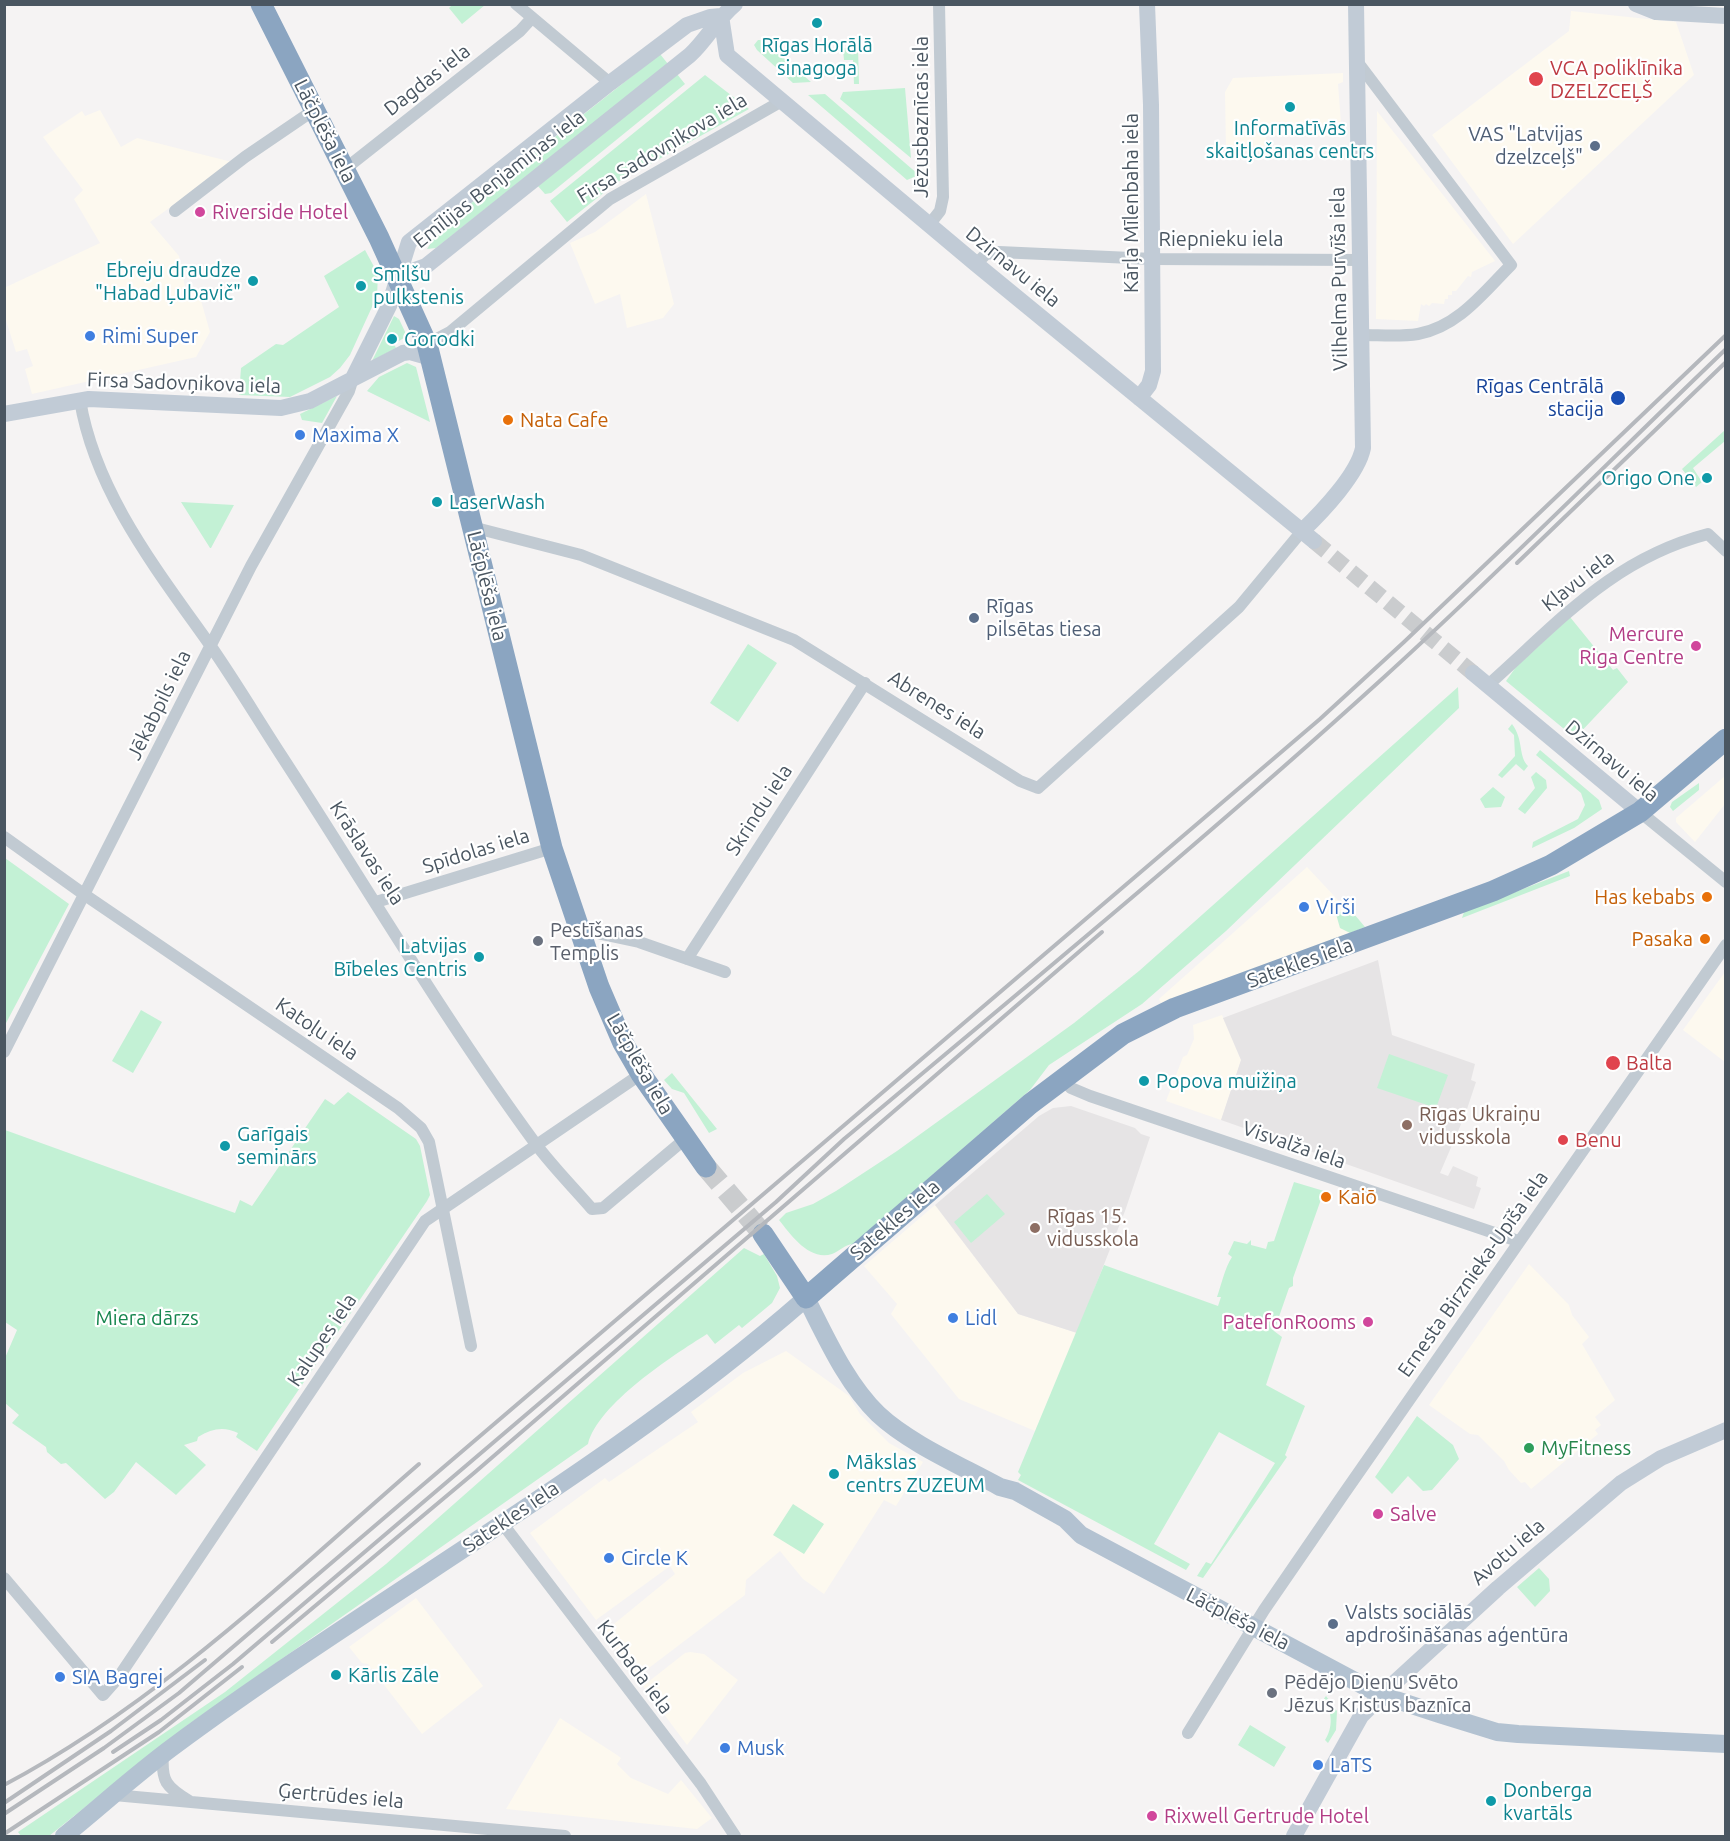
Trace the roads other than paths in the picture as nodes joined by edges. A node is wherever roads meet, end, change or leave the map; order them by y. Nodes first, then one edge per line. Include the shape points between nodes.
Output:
1 (261, 4) edge
2 (516, 4) edge
3 (735, 4) edge
4 (939, 4) edge
5 (1147, 4) edge
6 (1356, 4) edge
7 (1636, 4) edge
8 (723, 10) edge
9 (1725, 16) edge
10 (531, 19) junction
11 (1355, 59) junction
12 (610, 83) junction
13 (780, 102) junction
14 (314, 110) junction
15 (345, 170) junction
16 (175, 211) dead end
17 (929, 225) junction
18 (1153, 259) junction
19 (1361, 260) junction
20 (976, 264) junction
21 (398, 276) junction
22 (1362, 335) junction
23 (429, 351) junction
24 (353, 378) junction
25 (1139, 398) junction
26 (80, 400) junction
27 (4, 414) edge
28 (472, 527) junction
29 (1308, 536) junction
30 (1725, 551) edge
31 (210, 645) junction
32 (1473, 673) tunnel mouth
33 (865, 683) junction
34 (1488, 685) junction
35 (1725, 739) edge
36 (1640, 812) junction
37 (4, 837) edge
38 (552, 848) junction
39 (1725, 882) edge
40 (85, 896) junction
41 (376, 902) junction
42 (578, 929) junction
43 (1725, 945) edge
44 (687, 959) junction
45 (725, 972) dead end
46 (4, 1052) edge
47 (641, 1074) junction
48 (1062, 1079) junction
49 (685, 1138) junction
50 (536, 1145) junction
51 (706, 1167) tunnel mouth
52 (443, 1208) junction
53 (763, 1234) tunnel mouth
54 (1518, 1241) junction
55 (806, 1298) junction
56 (471, 1346) dead end
57 (1725, 1430) edge
58 (502, 1523) junction
59 (4, 1578) edge
60 (1255, 1626) junction
61 (1381, 1695) junction
62 (1188, 1732) dead end
63 (1725, 1744) edge
64 (163, 1754) junction
65 (114, 1795) junction
66 (190, 1802) junction
67 (493, 1833) edge
68 (64, 1836) edge
69 (565, 1836) edge
70 (735, 1836) edge
71 (1294, 1836) edge

1 - 14 highway, Lāčplēša iela
2 - 10 street
3 - 8 street, Emīlijas Benjamiņas iela
4 - 17 street, Jēzusbaznīcas iela via 943,194 940,211
5 - 18 street, Kārļa Mīlenbaha iela
6 - 11 street, Vilhelma Purvīša iela
7 - 9 street via 1656,12
8 - 12 street, Emīlijas Benjamiņas iela via 687,25
8 - 13 street, Dzirnavu iela via 727,55
8 - 21 street, Emīlijas Benjamiņas iela via 708,38 690,55 426,266
10 - 12 street
10 - 15 street, Dagdas iela
11 - 19 street, Vilhelma Purvīša iela
11 - 22 street via 1511,265 1459,317 1440,327 1409,335
12 - 21 street, Emīlijas Benjamiņas iela via 409,242
13 - 17 street, Dzirnavu iela
13 - 23 street, Firsa Sadovņikova iela via 610,199
14 - 15 highway, Lāčplēša iela
14 - 16 street
15 - 21 highway, Lāčplēša iela
17 - 20 street, Dzirnavu iela
18 - 19 street, Riepnieku iela
18 - 20 street, Riepnieku iela via 999,252 986,254
18 - 25 street, Kārļa Mīlenbaha iela via 1153,371
19 - 22 street, Vilhelma Purvīša iela
20 - 25 street, Dzirnavu iela
21 - 23 highway, Lāčplēša iela
21 - 24 street via 389,306
22 - 29 street, Vilhelma Purvīša iela via 1361,458
23 - 24 street, Firsa Sadovņikova iela via 403,353
23 - 28 highway, Lāčplēša iela
24 - 26 street, Firsa Sadovņikova iela via 309,401 269,409
24 - 31 street, Jēkabpils iela
25 - 29 street, Dzirnavu iela
26 - 27 street, Firsa Sadovņikova iela
26 - 31 street, Krāslavas iela via 90,446 118,507
28 - 33 street, Abrenes iela via 581,555 755,623 794,639
28 - 38 highway, Lāčplēša iela
29 - 33 street, Abrenes iela via 1233,614 1038,788 1020,781
30 - 34 street, Kļavu iela via 1708,534 1637,560 1569,610
31 - 40 street, Jēkabpils iela
31 - 41 street, Krāslavas iela
32 - 34 street, Dzirnavu iela
33 - 44 street, Skrindu iela
34 - 36 street, Dzirnavu iela
35 - 36 highway, Satekles iela
36 - 39 street, Dzirnavu iela
36 - 48 highway, Satekles iela via 1551,865 1493,891 1144,1022 1102,1047
37 - 40 street, Katoļu iela
38 - 41 street, Spīdolas iela
38 - 42 highway, Lāčplēša iela
40 - 46 street, Jēkabpils iela
40 - 52 street, Katoļu iela via 398,1108 421,1128 429,1142
41 - 50 street, Krāslavas iela
42 - 44 street via 639,942
42 - 47 highway, Lāčplēša iela via 610,1014
43 - 54 street, Ernesta Birznieka-Upīša iela
44 - 45 street
47 - 49 highway, Lāčplēša iela
47 - 50 street, Kalupes iela
48 - 54 street, Visvalža iela via 1071,1088 1090,1096
48 - 55 highway, Satekles iela
49 - 50 street, Krāslavas iela via 597,1210
49 - 51 highway, Lāčplēša iela
50 - 52 street, Kalupes iela
52 - 56 street, Katoļu iela
52 - 59 street, Kalupes iela via 426,1221 411,1241 103,1695
53 - 55 highway, Lāčplēša iela
54 - 60 street, Ernesta Birznieka-Upīša iela
55 - 58 main road, Satekles iela via 623,1441
55 - 60 main road, Lāčplēša iela via 852,1381 879,1415 902,1432 1000,1487 1010,1499 1058,1527 1072,1530
57 - 61 street, Avotu iela via 1661,1458 1621,1483 1497,1588
58 - 64 main road, Satekles iela
58 - 70 street, Kurbada iela via 701,1785
60 - 61 main road, Lāčplēša iela
60 - 62 street, Ernesta Birznieka-Upīša iela
61 - 63 main road, Lāčplēša iela via 1497,1732
61 - 71 street, Avotu iela via 1361,1716
64 - 65 main road, Satekles iela
64 - 66 street via 162,1774 167,1784
65 - 66 street, Ģertrūdes iela
65 - 68 main road, Satekles iela
66 - 67 street, Ģertrūdes iela
67 - 69 street, Ģertrūdes iela

